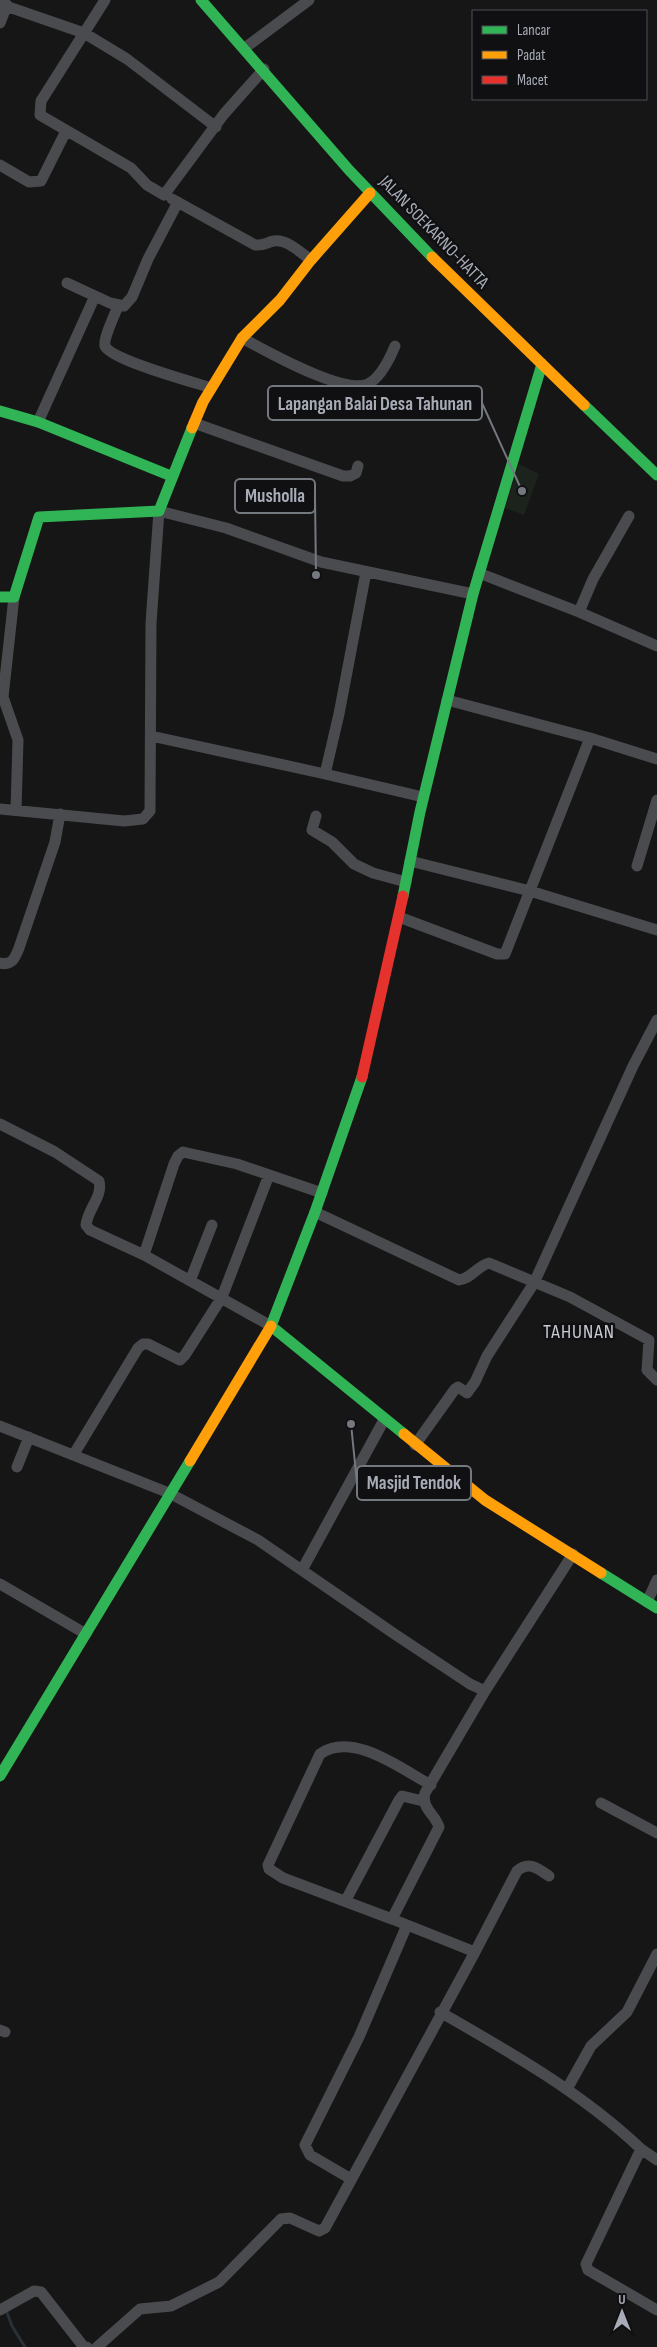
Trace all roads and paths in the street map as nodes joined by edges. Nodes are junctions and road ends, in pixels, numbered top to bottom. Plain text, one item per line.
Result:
1 (105, 0) edge
2 (201, 0) edge
3 (309, 0) edge
4 (3, 5) edge
5 (0, 22) edge
6 (84, 33) junction
7 (246, 48) junction
8 (264, 69) junction
9 (216, 127) junction
10 (66, 131) junction
11 (0, 165) edge
12 (370, 193) junction
13 (164, 195) junction
14 (178, 202) junction
15 (311, 260) junction
16 (67, 282) dead end
17 (95, 296) junction
18 (118, 306) junction
19 (242, 338) junction
20 (395, 346) dead end
21 (542, 364) junction
22 (212, 388) junction
23 (0, 411) edge
24 (38, 422) junction
25 (194, 424) junction
26 (358, 466) dead end
27 (657, 475) edge
28 (171, 476) junction
29 (159, 511) junction
30 (629, 516) dead end
31 (366, 572) junction
32 (479, 573) junction
33 (473, 594) junction
34 (0, 597) edge
35 (14, 597) junction
36 (579, 612) junction
37 (657, 646) edge
38 (447, 700) junction
39 (152, 736) junction
40 (590, 738) junction
41 (657, 759) edge
42 (325, 774) junction
43 (424, 797) junction
44 (657, 800) edge
45 (0, 809) edge
46 (16, 810) junction
47 (60, 814) junction
48 (316, 816) dead end
49 (410, 861) junction
50 (637, 866) dead end
51 (406, 882) junction
52 (530, 891) junction
53 (398, 917) junction
54 (657, 930) edge
55 (2, 966) edge
56 (657, 1020) edge
57 (0, 1124) edge
58 (269, 1175) junction
59 (322, 1193) junction
60 (315, 1212) junction
61 (212, 1225) dead end
62 (144, 1255) junction
63 (190, 1281) junction
64 (534, 1283) junction
65 (222, 1297) junction
66 (271, 1326) junction
67 (657, 1380) edge
68 (384, 1420) junction
69 (0, 1426) edge
70 (28, 1437) junction
71 (415, 1445) junction
72 (74, 1454) junction
73 (17, 1467) dead end
74 (169, 1493) junction
75 (573, 1554) junction
76 (302, 1570) junction
77 (657, 1580) edge
78 (0, 1584) edge
79 (652, 1605) edge
80 (86, 1634) junction
81 (485, 1691) junction
82 (0, 1776) edge
83 (432, 1785) junction
84 (423, 1801) junction
85 (601, 1803) dead end
86 (657, 1833) edge
87 (549, 1876) dead end
88 (346, 1900) junction
89 (392, 1919) junction
90 (407, 1925) junction
91 (475, 1952) junction
92 (657, 1954) edge
93 (440, 2012) junction
94 (567, 2089) junction
95 (641, 2149) junction
96 (657, 2160) edge
97 (352, 2179) junction
98 (0, 2310) edge
99 (657, 2310) edge
100 (87, 2347) edge
101 (97, 2347) edge

1 - 6 street
2 - 7 main road, JALAN SOEKARNO-HATTA
3 - 7 street
4 - 5 street
4 - 6 street
6 - 9 street
6 - 10 street
7 - 8 main road, JALAN SOEKARNO-HATTA
8 - 9 street
8 - 12 main road, JALAN SOEKARNO-HATTA
9 - 13 street
10 - 11 street
10 - 13 street
12 - 15 main road
12 - 21 main road, JALAN SOEKARNO-HATTA
13 - 14 street
14 - 15 street
14 - 18 street
15 - 19 main road
16 - 17 street
17 - 18 street
17 - 24 street
18 - 22 street
19 - 20 street
19 - 22 main road
21 - 27 main road, JALAN SOEKARNO-HATTA
21 - 32 main road
22 - 25 main road
23 - 24 main road
24 - 28 main road
25 - 26 street
25 - 28 main road
28 - 29 main road
29 - 31 street
29 - 35 main road
29 - 39 street
30 - 36 street
31 - 33 street
31 - 42 street
32 - 33 main road
32 - 36 street
33 - 38 main road
34 - 35 main road
35 - 46 street
36 - 37 street
38 - 40 street
38 - 43 main road
39 - 42 street
39 - 47 street
40 - 41 street
40 - 52 street
42 - 43 street
43 - 49 main road
44 - 50 street
45 - 46 street
46 - 47 street
47 - 55 street
48 - 51 street
49 - 51 main road
49 - 52 street
51 - 53 main road
52 - 53 street
52 - 54 street
53 - 59 main road
56 - 64 street
57 - 62 street
58 - 59 street
58 - 62 street
58 - 65 street
59 - 60 main road
60 - 64 street
60 - 66 main road
61 - 63 street
62 - 63 street
63 - 65 street
64 - 67 street
64 - 71 street
65 - 66 street
65 - 72 street
66 - 68 main road
66 - 74 main road
68 - 71 main road
68 - 76 street
69 - 70 street
70 - 72 street
70 - 73 street
71 - 75 main road
72 - 74 street
74 - 76 street
74 - 80 main road
75 - 79 main road
75 - 81 street
76 - 81 street
77 - 79 street
78 - 80 street
80 - 82 main road
81 - 83 street
83 - 84 street
83 - 88 street
84 - 88 street
84 - 89 street
85 - 86 street
87 - 91 street
88 - 89 street
89 - 90 street
90 - 91 street
90 - 97 street
91 - 93 street
92 - 94 street
93 - 94 street
93 - 97 street
94 - 95 street
95 - 96 street
95 - 99 street
97 - 101 street
98 - 100 street

